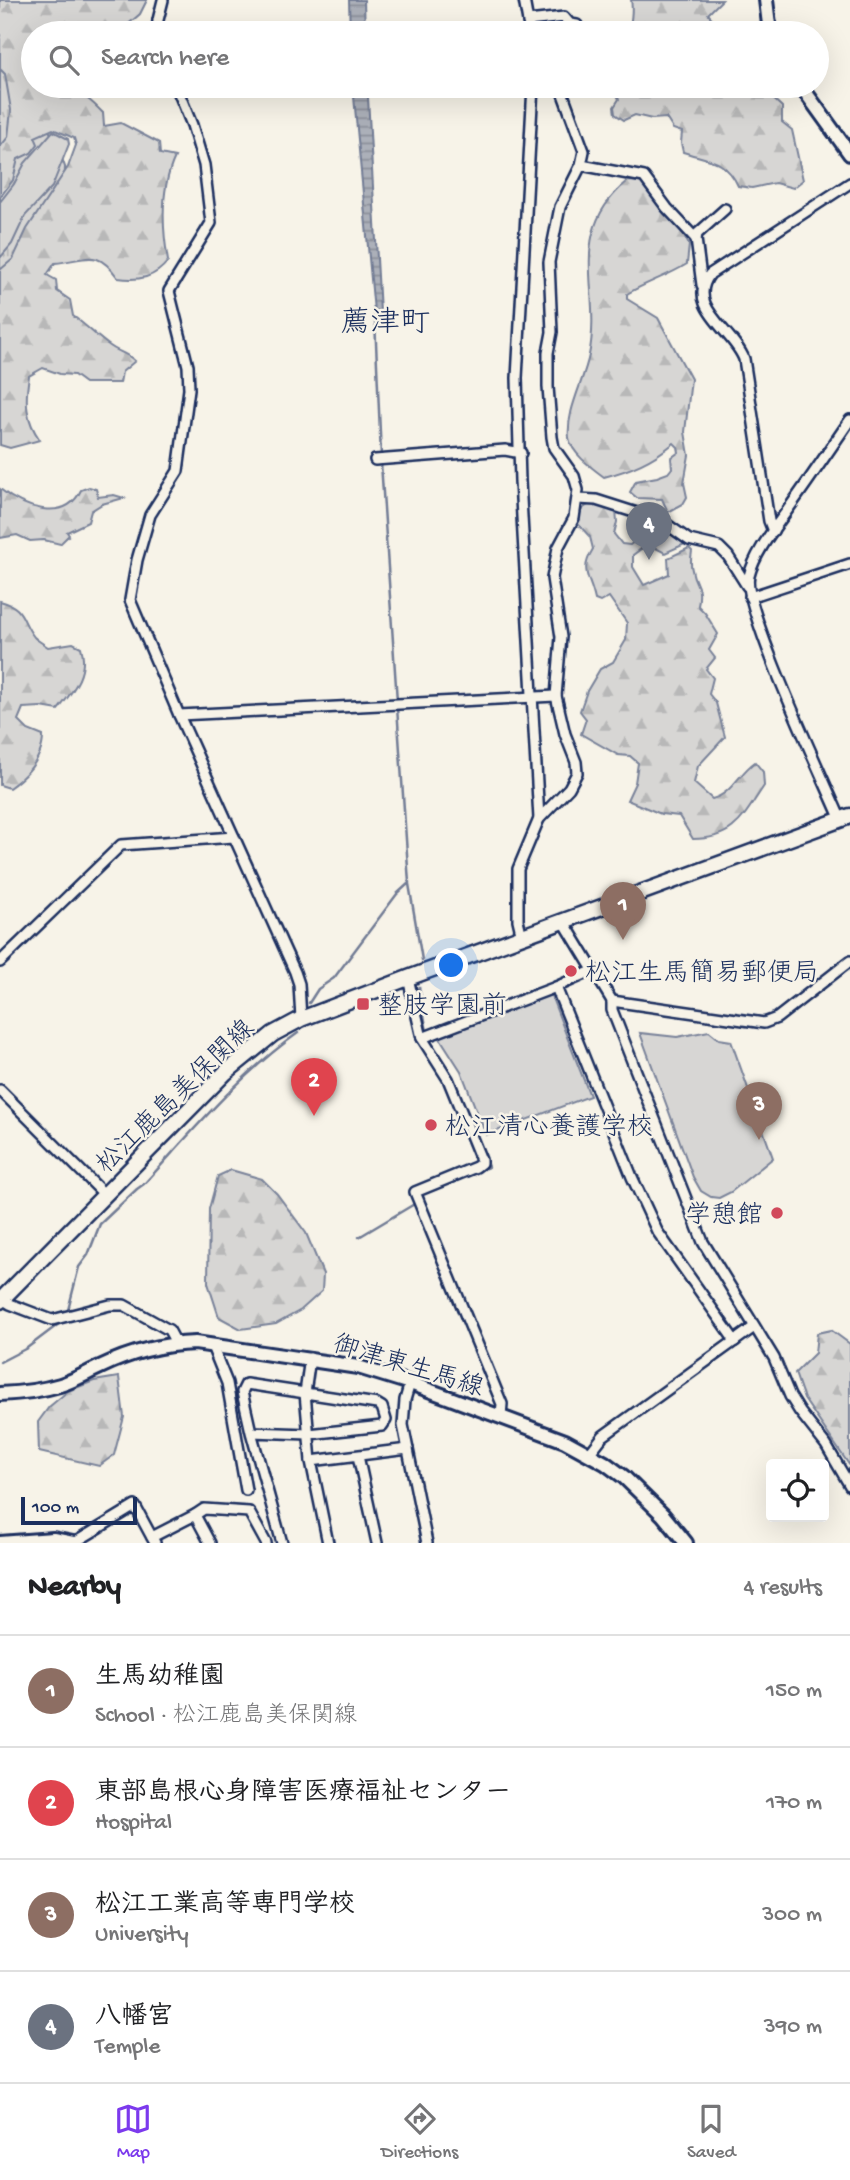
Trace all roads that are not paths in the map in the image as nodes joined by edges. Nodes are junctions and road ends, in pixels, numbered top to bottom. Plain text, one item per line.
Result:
1 (163, 0) edge
2 (524, 0) edge
3 (766, 0) edge
4 (528, 20) joint
5 (158, 21) edge
6 (568, 21) edge
7 (769, 21) edge
8 (181, 98) edge
9 (532, 98) edge
10 (564, 98) edge
11 (810, 98) edge
12 (850, 154) edge
13 (581, 165) junction
14 (850, 183) edge
15 (725, 209) dead end
16 (696, 239) junction
17 (702, 286) junction
18 (850, 420) edge
19 (521, 453) junction
20 (375, 460) dead end
21 (578, 499) junction
22 (773, 530) junction
23 (850, 564) edge
24 (747, 586) junction
25 (750, 597) junction
26 (533, 696) junction
27 (556, 696) junction
28 (179, 715) junction
29 (846, 818) edge
30 (540, 819) junction
31 (234, 837) junction
32 (564, 922) junction
33 (522, 937) junction
34 (850, 961) edge
35 (0, 962) edge
36 (592, 971) junction
37 (408, 978) junction
38 (556, 987) junction
39 (612, 1001) junction
40 (301, 1019) junction
41 (426, 1037) junction
42 (0, 1090) edge
43 (105, 1195) junction
44 (1, 1300) edge
45 (754, 1326) junction
46 (735, 1341) junction
47 (176, 1343) junction
48 (212, 1346) junction
49 (310, 1358) junction
50 (410, 1383) junction
51 (305, 1393) junction
52 (0, 1394) edge
53 (501, 1416) junction
54 (251, 1432) junction
55 (309, 1434) junction
56 (408, 1449) junction
57 (589, 1454) junction
58 (358, 1456) junction
59 (312, 1461) junction
60 (850, 1486) edge
61 (246, 1490) dead end
62 (195, 1515) junction
63 (153, 1540) edge
64 (0, 1543) edge
65 (74, 1543) edge
66 (210, 1543) edge
67 (266, 1543) edge
68 (282, 1543) edge
69 (328, 1543) edge
70 (377, 1543) edge
71 (427, 1543) edge
72 (686, 1543) edge

1 - 5 street
2 - 4 street
3 - 7 main road
4 - 6 street
8 - 28 street
9 - 19 street
10 - 13 street
11 - 12 main road
13 - 16 street
13 - 21 street
14 - 17 street
15 - 16 street
16 - 17 street
17 - 22 street
18 - 22 street
19 - 20 street
19 - 26 street
21 - 24 street
21 - 27 street
22 - 24 street
23 - 25 street
24 - 25 street
25 - 29 street
26 - 27 street
26 - 28 street
26 - 30 street
27 - 30 street
28 - 31 street
29 - 32 main road, 松江鹿島美保関線
30 - 33 street
31 - 35 street
31 - 40 street
32 - 33 main road, 松江鹿島美保関線
32 - 36 street
33 - 37 main road, 松江鹿島美保関線
34 - 39 street
36 - 38 street
36 - 39 street
37 - 40 main road, 松江鹿島美保関線
37 - 41 street
38 - 41 street
38 - 46 street
39 - 45 street
40 - 43 main road, 松江鹿島美保関線
41 - 53 street
42 - 43 street
43 - 44 main road, 松江鹿島美保関線
44 - 47 street
45 - 46 street
45 - 60 street
46 - 57 street
47 - 48 main road, 御津東生馬線
47 - 52 main road, 御津東生馬線
48 - 49 main road, 御津東生馬線
48 - 61 street
49 - 50 main road, 御津東生馬線
49 - 51 street
50 - 53 main road, 御津東生馬線
50 - 56 street
51 - 54 street
51 - 55 street
51 - 55 street
53 - 57 main road, 御津東生馬線
54 - 55 street
54 - 68 street
55 - 59 street
56 - 58 street
56 - 71 street
57 - 72 main road, 御津東生馬線
58 - 59 street
58 - 70 street
59 - 69 street
62 - 63 street
62 - 66 street
62 - 67 street
63 - 65 street
64 - 65 main road

